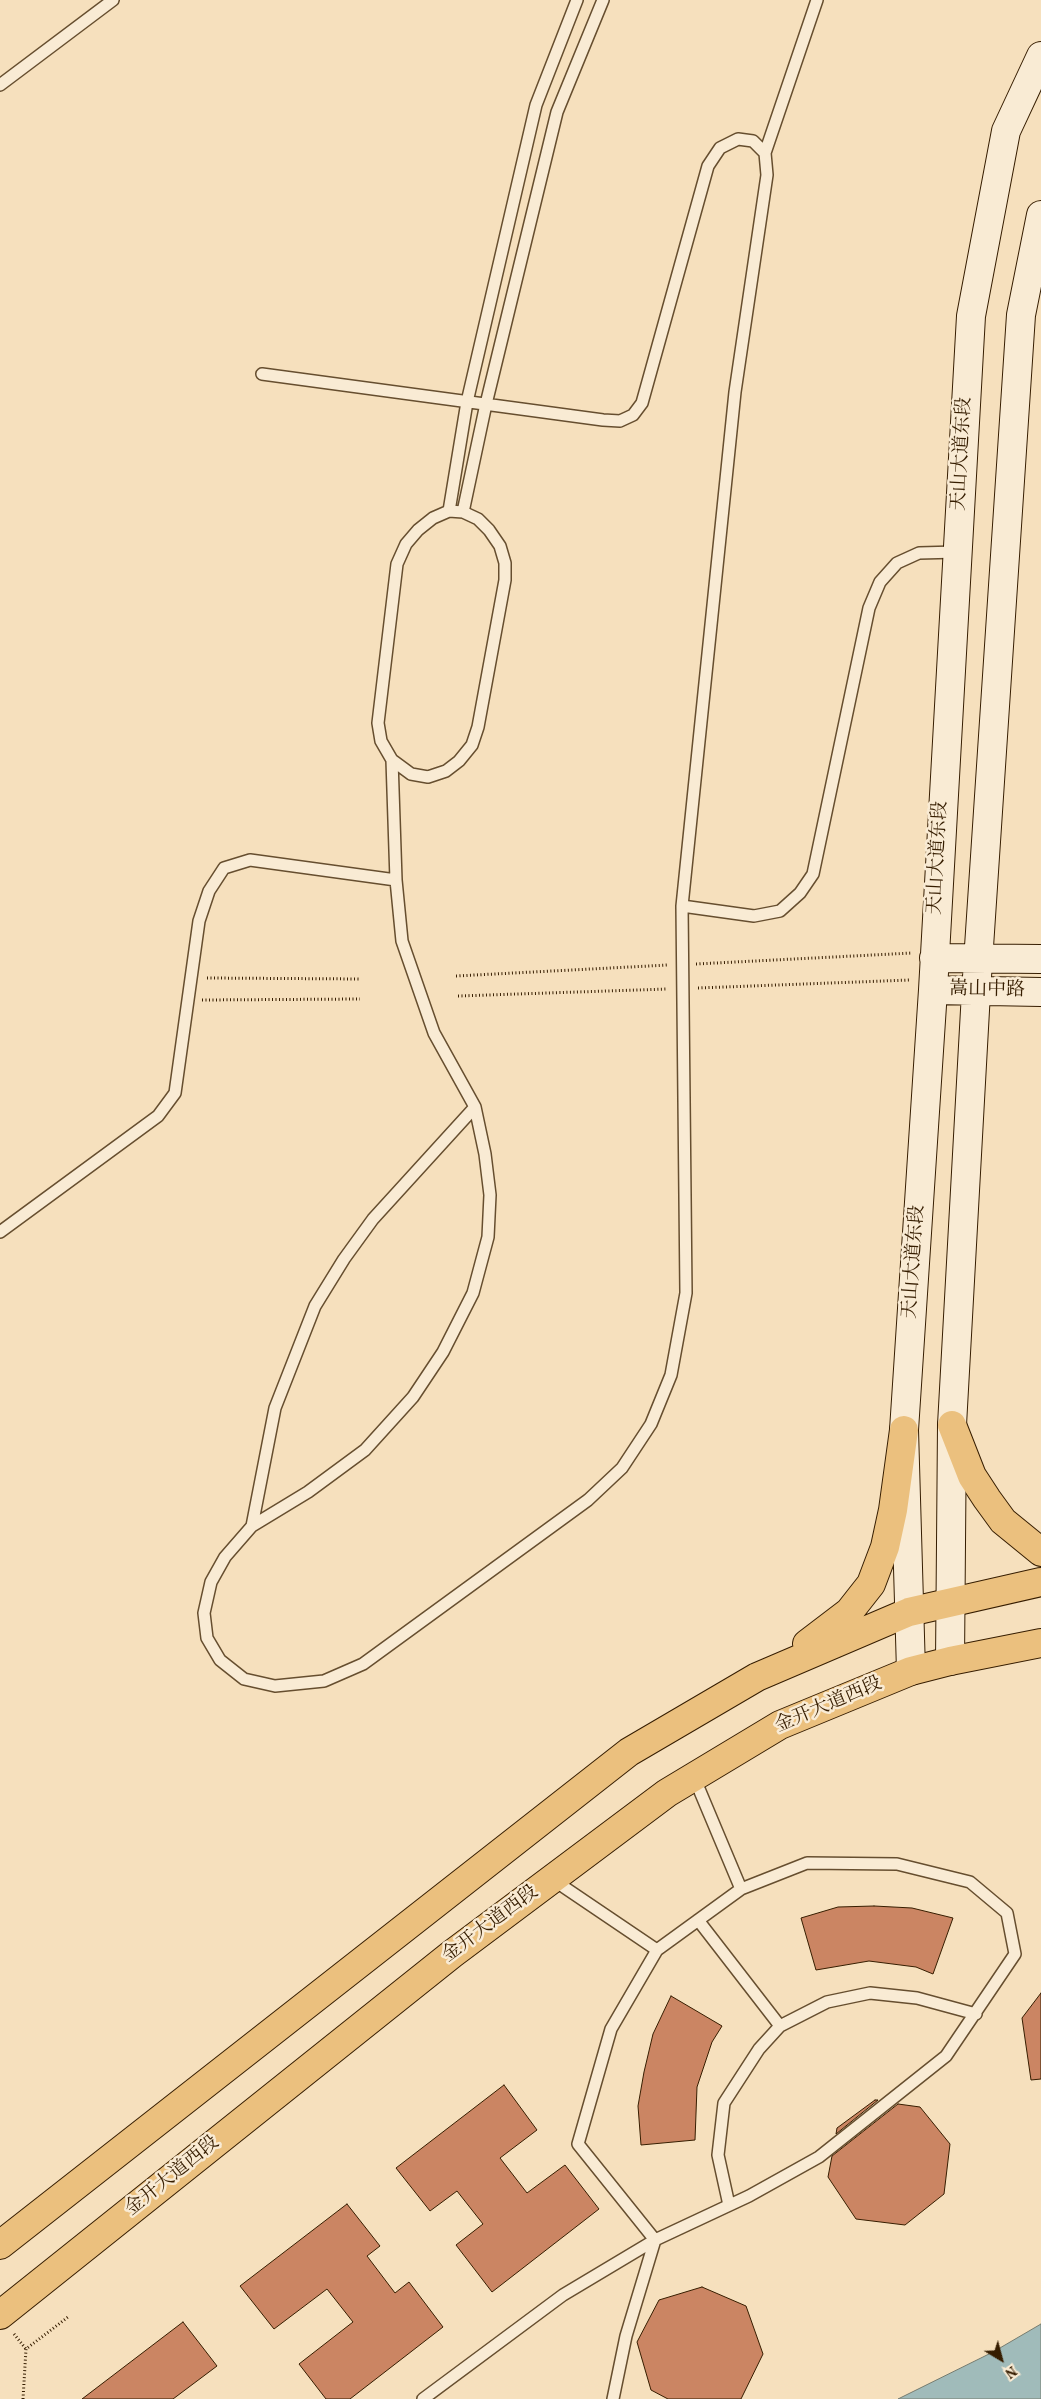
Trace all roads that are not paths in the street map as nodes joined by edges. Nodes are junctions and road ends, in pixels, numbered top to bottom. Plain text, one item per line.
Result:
1 (113, 0) edge
2 (577, 0) edge
3 (602, 0) edge
4 (817, 0) edge
5 (1041, 56) edge
6 (0, 85) edge
7 (765, 153) junction
8 (1041, 215) edge
9 (262, 374) dead end
10 (467, 402) junction
11 (486, 404) junction
12 (449, 511) junction
13 (464, 512) junction
14 (957, 552) junction
15 (392, 760) junction
16 (396, 880) junction
17 (682, 906) junction
18 (926, 955) junction
19 (979, 958) junction
20 (1041, 959) edge
21 (925, 985) junction
22 (976, 992) junction
23 (1041, 992) edge
24 (475, 1107) junction
25 (0, 1232) edge
26 (952, 1425) junction
27 (904, 1430) junction
28 (252, 1526) junction
29 (1041, 1552) edge
30 (1041, 1582) edge
31 (951, 1601) junction
32 (909, 1612) junction
33 (1041, 1643) edge
34 (950, 1660) junction
35 (911, 1671) junction
36 (757, 1677) junction
37 (694, 1777) junction
38 (552, 1879) junction
39 (741, 1889) junction
40 (698, 1920) junction
41 (657, 1950) junction
42 (976, 2014) junction
43 (780, 2026) junction
44 (729, 2205) junction
45 (655, 2240) junction
46 (0, 2245) edge
47 (0, 2315) edge
48 (423, 2399) edge
49 (613, 2399) edge

1 - 6 lane
2 - 10 lane
3 - 11 lane
4 - 7 lane
5 - 14 main road, 天山大道东段
7 - 11 lane
7 - 17 lane
8 - 19 main road
9 - 10 lane
10 - 11 lane
10 - 12 lane
11 - 13 lane
12 - 13 lane
12 - 15 lane
13 - 15 lane
14 - 17 lane
14 - 18 main road, 天山大道东段
15 - 16 lane
16 - 24 lane
16 - 25 lane
17 - 28 lane
18 - 19 main road, 嵩山中路
18 - 21 main road, 天山大道东段
19 - 20 main road, 嵩山中路
19 - 22 main road
21 - 22 main road, 嵩山中路
21 - 27 main road, 天山大道东段
22 - 23 main road, 嵩山中路
22 - 26 main road
24 - 28 lane
24 - 28 lane
26 - 29 main road
26 - 31 main road
27 - 32 main road, 天山大道东段
27 - 36 main road
30 - 31 main road
31 - 32 main road
31 - 34 main road
32 - 35 main road, 天山大道东段
32 - 36 main road
33 - 34 main road, 金开大道西段
34 - 35 main road, 金开大道西段
35 - 37 main road, 金开大道西段
36 - 46 main road
37 - 38 main road, 金开大道西段
37 - 39 lane
38 - 41 lane
38 - 47 main road, 金开大道西段
39 - 40 lane
39 - 42 lane
40 - 41 lane
40 - 43 lane
41 - 45 lane
42 - 43 lane
42 - 44 lane
43 - 44 lane
44 - 45 lane
45 - 48 lane
45 - 49 lane

